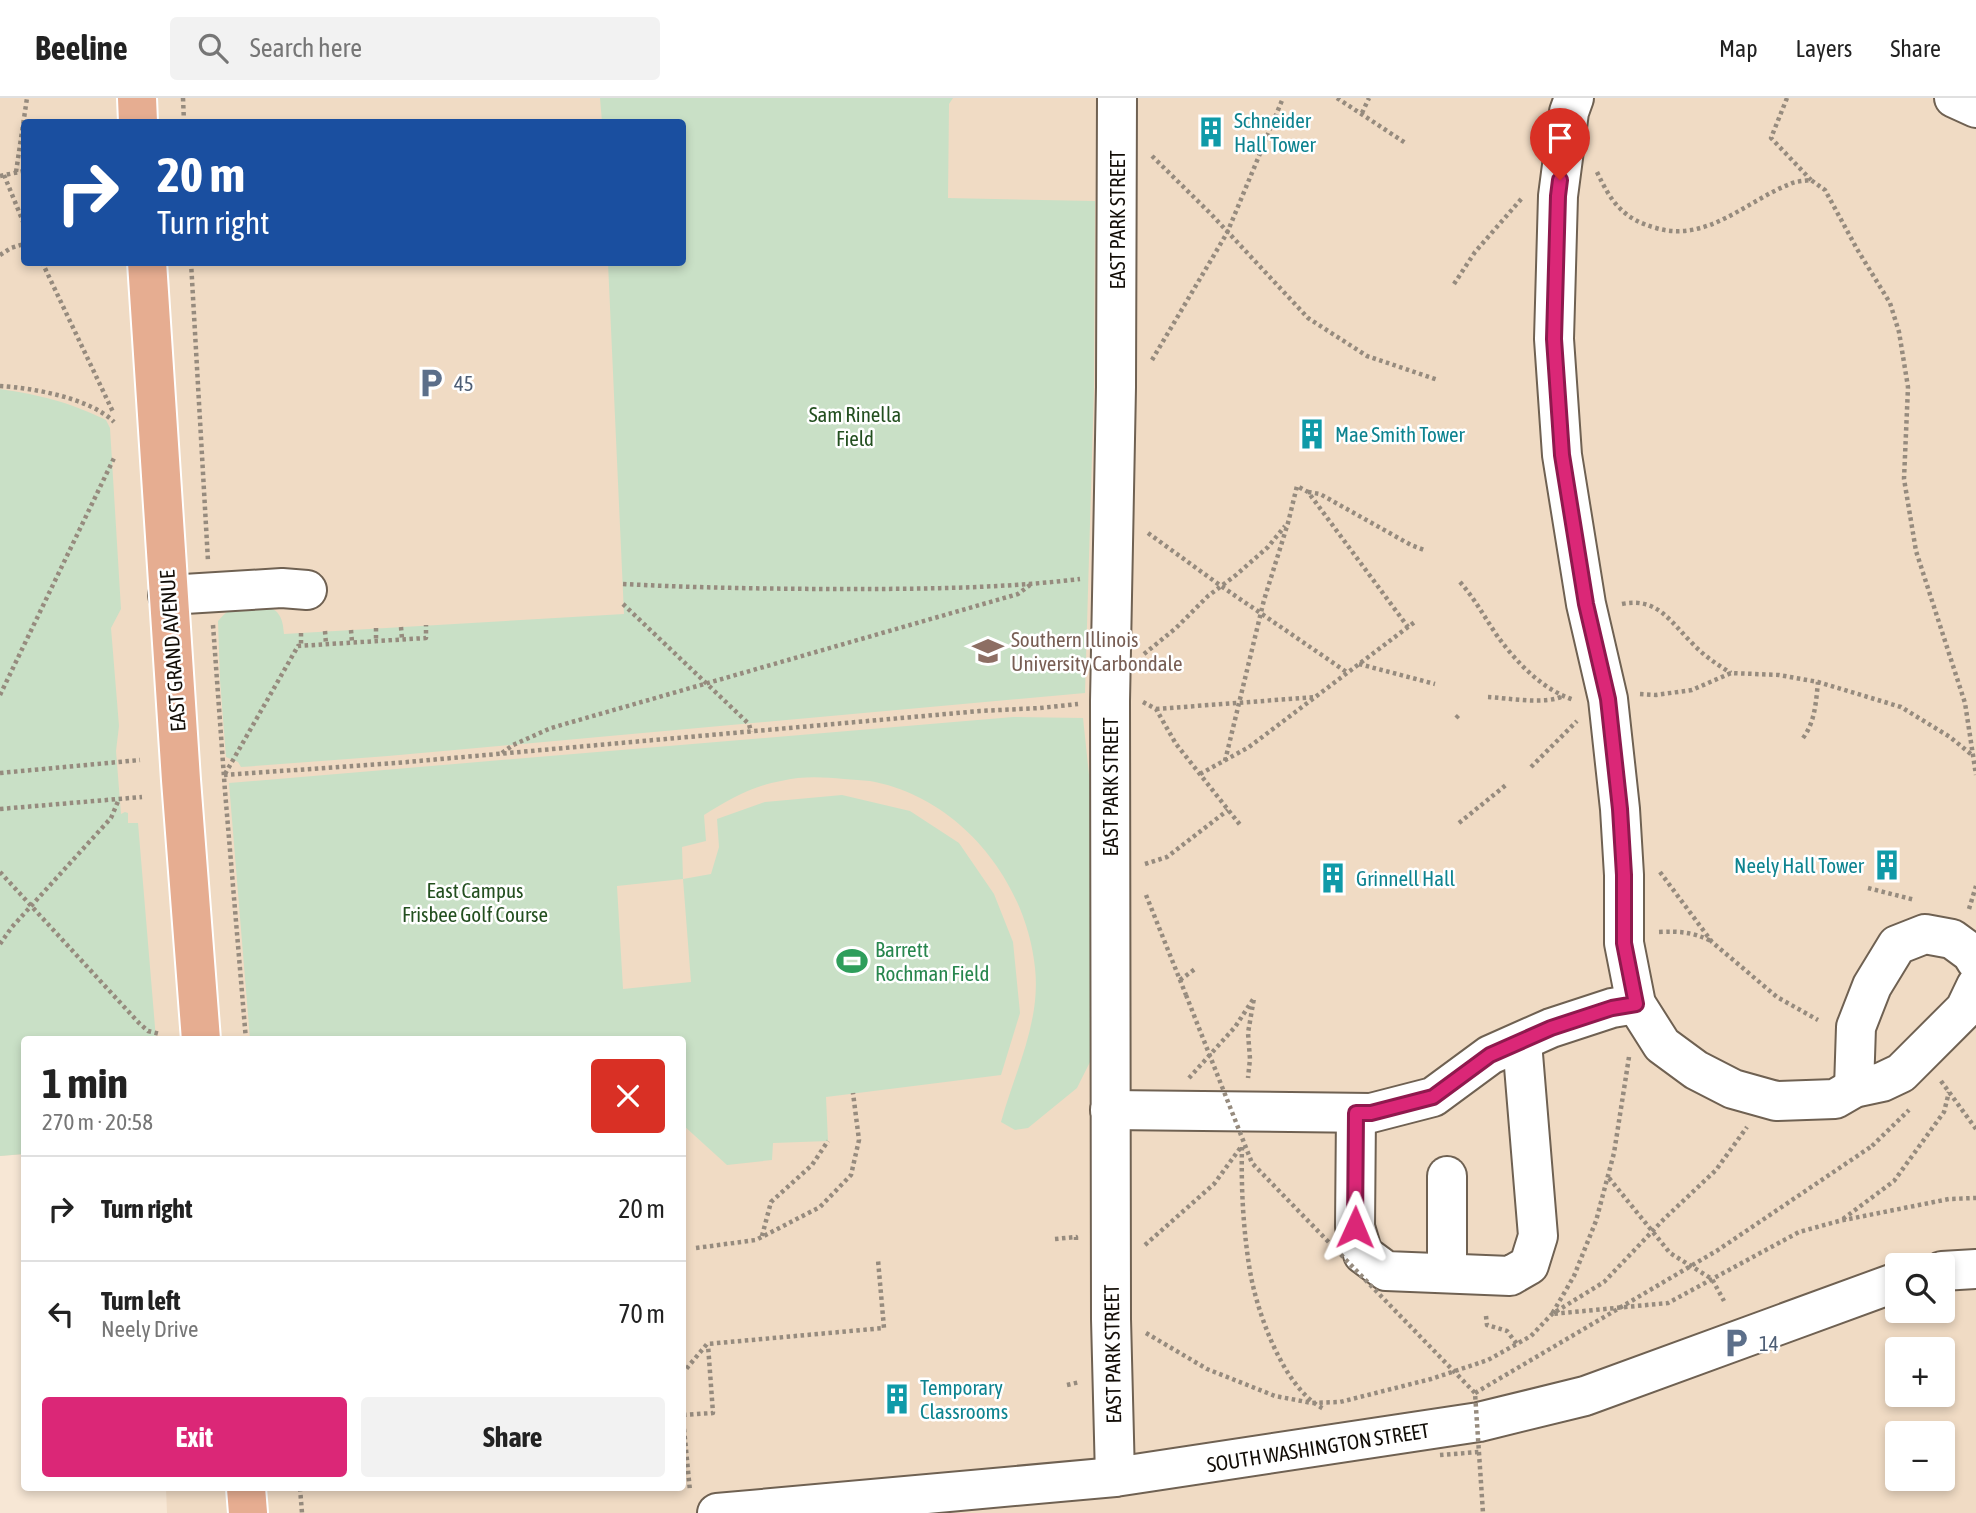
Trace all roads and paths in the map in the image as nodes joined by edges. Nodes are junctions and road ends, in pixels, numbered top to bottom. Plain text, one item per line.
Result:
1 (27, 98) edge
2 (136, 98) edge
3 (183, 98) edge
4 (1117, 98) edge
5 (1283, 98) edge
6 (1337, 98) edge
7 (1369, 98) edge
8 (1574, 98) edge
9 (1787, 98) edge
10 (1954, 98) edge
11 (1976, 108) edge
12 (1362, 113) junction
13 (24, 119) edge
14 (138, 119) edge
15 (184, 119) edge
16 (21, 138) edge
17 (1407, 144) dead end
18 (1150, 154) dead end
19 (1593, 164) dead end
20 (21, 171) edge
21 (16, 172) junction
22 (2, 176) edge
23 (1811, 180) junction
24 (1530, 189) dead end
25 (21, 217) edge
26 (1227, 233) junction
27 (21, 245) edge
28 (0, 255) edge
29 (44, 266) edge
30 (147, 266) edge
31 (191, 266) edge
32 (1454, 284) dead end
33 (1146, 370) dead end
34 (1438, 380) dead end
35 (0, 386) edge
36 (113, 412) dead end
37 (114, 422) dead end
38 (116, 456) dead end
39 (1308, 492) junction
40 (1288, 523) junction
41 (1148, 533) dead end
42 (1424, 550) dead end
43 (207, 551) dead end
44 (1112, 576) junction
45 (1460, 582) dead end
46 (623, 584) dead end
47 (1030, 584) junction
48 (1222, 586) junction
49 (307, 590) dead end
50 (168, 595) junction
51 (623, 604) dead end
52 (1613, 606) dead end
53 (1261, 613) junction
54 (1416, 621) dead end
55 (426, 625) dead end
56 (401, 626) dead end
57 (1408, 627) junction
58 (376, 628) dead end
59 (214, 629) dead end
60 (352, 630) dead end
61 (325, 631) dead end
62 (301, 633) dead end
63 (402, 639) junction
64 (376, 640) junction
65 (352, 642) junction
66 (326, 644) junction
67 (301, 646) junction
68 (1136, 661) dead end
69 (1359, 664) junction
70 (1348, 673) junction
71 (1731, 673) junction
72 (1818, 682) junction
73 (708, 683) junction
74 (1435, 684) dead end
75 (1630, 694) dead end
76 (0, 695) edge
77 (1563, 696) junction
78 (1317, 697) junction
79 (1488, 697) dead end
80 (1136, 698) dead end
81 (1577, 701) dead end
82 (1237, 703) junction
83 (1082, 704) dead end
84 (1156, 709) junction
85 (1580, 719) dead end
86 (751, 732) junction
87 (1803, 738) dead end
88 (501, 754) junction
89 (1973, 755) junction
90 (140, 760) dead end
91 (1224, 761) junction
92 (1531, 766) dead end
93 (0, 773) edge
94 (1200, 774) junction
95 (224, 775) junction
96 (1976, 775) edge
97 (1506, 785) dead end
98 (142, 797) dead end
99 (119, 799) junction
100 (0, 809) edge
101 (1228, 810) junction
102 (1459, 823) dead end
103 (1241, 826) dead end
104 (1135, 867) dead end
105 (1652, 870) dead end
106 (0, 872) edge
107 (1143, 886) dead end
108 (1976, 886) edge
109 (31, 907) junction
110 (1967, 914) dead end
111 (1654, 932) dead end
112 (1712, 942) junction
113 (0, 944) edge
114 (1976, 961) edge
115 (1195, 969) dead end
116 (1180, 980) junction
117 (1976, 986) edge
118 (1636, 1004) junction
119 (1818, 1020) dead end
120 (160, 1034) dead end
121 (201, 1036) edge
122 (246, 1036) edge
123 (1522, 1041) junction
124 (1631, 1049) dead end
125 (1188, 1079) dead end
126 (1940, 1079) dead end
127 (1248, 1088) dead end
128 (1854, 1088) junction
129 (1949, 1092) junction
130 (853, 1093) dead end
131 (1110, 1110) junction
132 (1356, 1113) junction
133 (1749, 1123) dead end
134 (1976, 1129) edge
135 (828, 1141) dead end
136 (1871, 1146) dead end
137 (1242, 1147) dead end
138 (1447, 1176) dead end
139 (1609, 1178) junction
140 (1976, 1198) edge
141 (1839, 1222) junction
142 (1651, 1232) junction
143 (762, 1237) junction
144 (696, 1248) dead end
145 (878, 1260) dead end
146 (1976, 1269) edge
147 (1955, 1270) edge
148 (1447, 1273) junction
149 (1712, 1279) junction
150 (1885, 1286) edge
151 (1724, 1301) dead end
152 (1111, 1311) junction
153 (1552, 1314) junction
154 (1486, 1316) dead end
155 (707, 1344) junction
156 (1517, 1344) junction
157 (686, 1369) edge
158 (1087, 1380) dead end
159 (1067, 1385) dead end
160 (1475, 1393) junction
161 (1312, 1404) junction
162 (686, 1415) edge
163 (1335, 1415) dead end
164 (686, 1428) edge
165 (1479, 1452) junction
166 (1440, 1455) dead end
167 (1115, 1477) junction
168 (246, 1491) edge
169 (300, 1491) edge
170 (704, 1507) edge
171 (248, 1513) edge
172 (302, 1513) edge
173 (1483, 1513) edge

1 - 13 path
2 - 14 main road
3 - 15 path
4 - 44 street, EAST PARK STREET
5 - 26 path
6 - 12 path
7 - 12 path
8 - 118 street
9 - 23 path
10 - 11 street
12 - 17 path
16 - 21 path
18 - 26 path
19 - 23 path
20 - 21 path
21 - 22 path
22 - 25 path
23 - 89 path
24 - 32 path
26 - 33 path
26 - 34 path
27 - 28 path
29 - 36 path
30 - 50 main road, EAST GRAND AVENUE
31 - 43 path
35 - 37 path
38 - 76 path
39 - 40 path
39 - 42 path
39 - 57 path
40 - 48 path
40 - 53 path
41 - 48 path
44 - 47 path
44 - 131 street, EAST PARK STREET
45 - 77 path
46 - 47 path
47 - 73 path
48 - 53 path
48 - 68 path
49 - 50 street
50 - 121 main road, EAST GRAND AVENUE
51 - 73 path
52 - 71 path
53 - 70 path
53 - 82 path
54 - 57 path
55 - 63 path
56 - 63 path
57 - 69 path
58 - 64 path
59 - 95 path
60 - 65 path
61 - 66 path
62 - 67 path
63 - 64 path
64 - 65 path
65 - 66 path
66 - 67 path
67 - 95 path
69 - 70 path
69 - 74 path
70 - 78 path
71 - 72 path
71 - 75 path
72 - 87 path
72 - 89 path
73 - 86 path
73 - 88 path
77 - 79 path
77 - 81 path
78 - 82 path
78 - 91 path
80 - 84 path
82 - 84 path
82 - 91 path
83 - 86 path
84 - 94 path
85 - 92 path
86 - 88 path
88 - 95 path
89 - 96 path
90 - 93 path
91 - 94 path
94 - 101 path
95 - 122 path
97 - 102 path
98 - 99 path
99 - 100 path
99 - 109 path
101 - 103 path
101 - 104 path
105 - 112 path
106 - 109 path
107 - 116 path
108 - 110 path
109 - 113 path
109 - 120 path
111 - 112 path
112 - 119 path
114 - 128 street
115 - 116 path
116 - 160 path, bridge
117 - 128 street
118 - 123 street
118 - 128 street
123 - 132 street
123 - 148 street
124 - 139 path
125 - 127 path
126 - 129 path
129 - 134 path
129 - 141 path
130 - 143 path
131 - 132 street
131 - 152 street, EAST PARK STREET
132 - 148 street
133 - 142 path
135 - 143 path
136 - 160 path, bridge
137 - 161 path
138 - 148 street
139 - 142 path
139 - 153 path
140 - 141 path
141 - 149 path
142 - 149 path
142 - 153 path
143 - 144 path
145 - 155 path
146 - 147 street
149 - 151 path
149 - 153 path
150 - 167 street, SOUTH WASHINGTON STREET
152 - 161 path
152 - 167 street, EAST PARK STREET
153 - 156 path
154 - 156 path
155 - 157 path
155 - 162 path
156 - 161 path
158 - 159 path
160 - 165 path, bridge
161 - 163 path
164 - 170 path
165 - 166 path, bridge
165 - 173 path, bridge
167 - 170 street, SOUTH WASHINGTON STREET
168 - 171 main road
169 - 172 path

